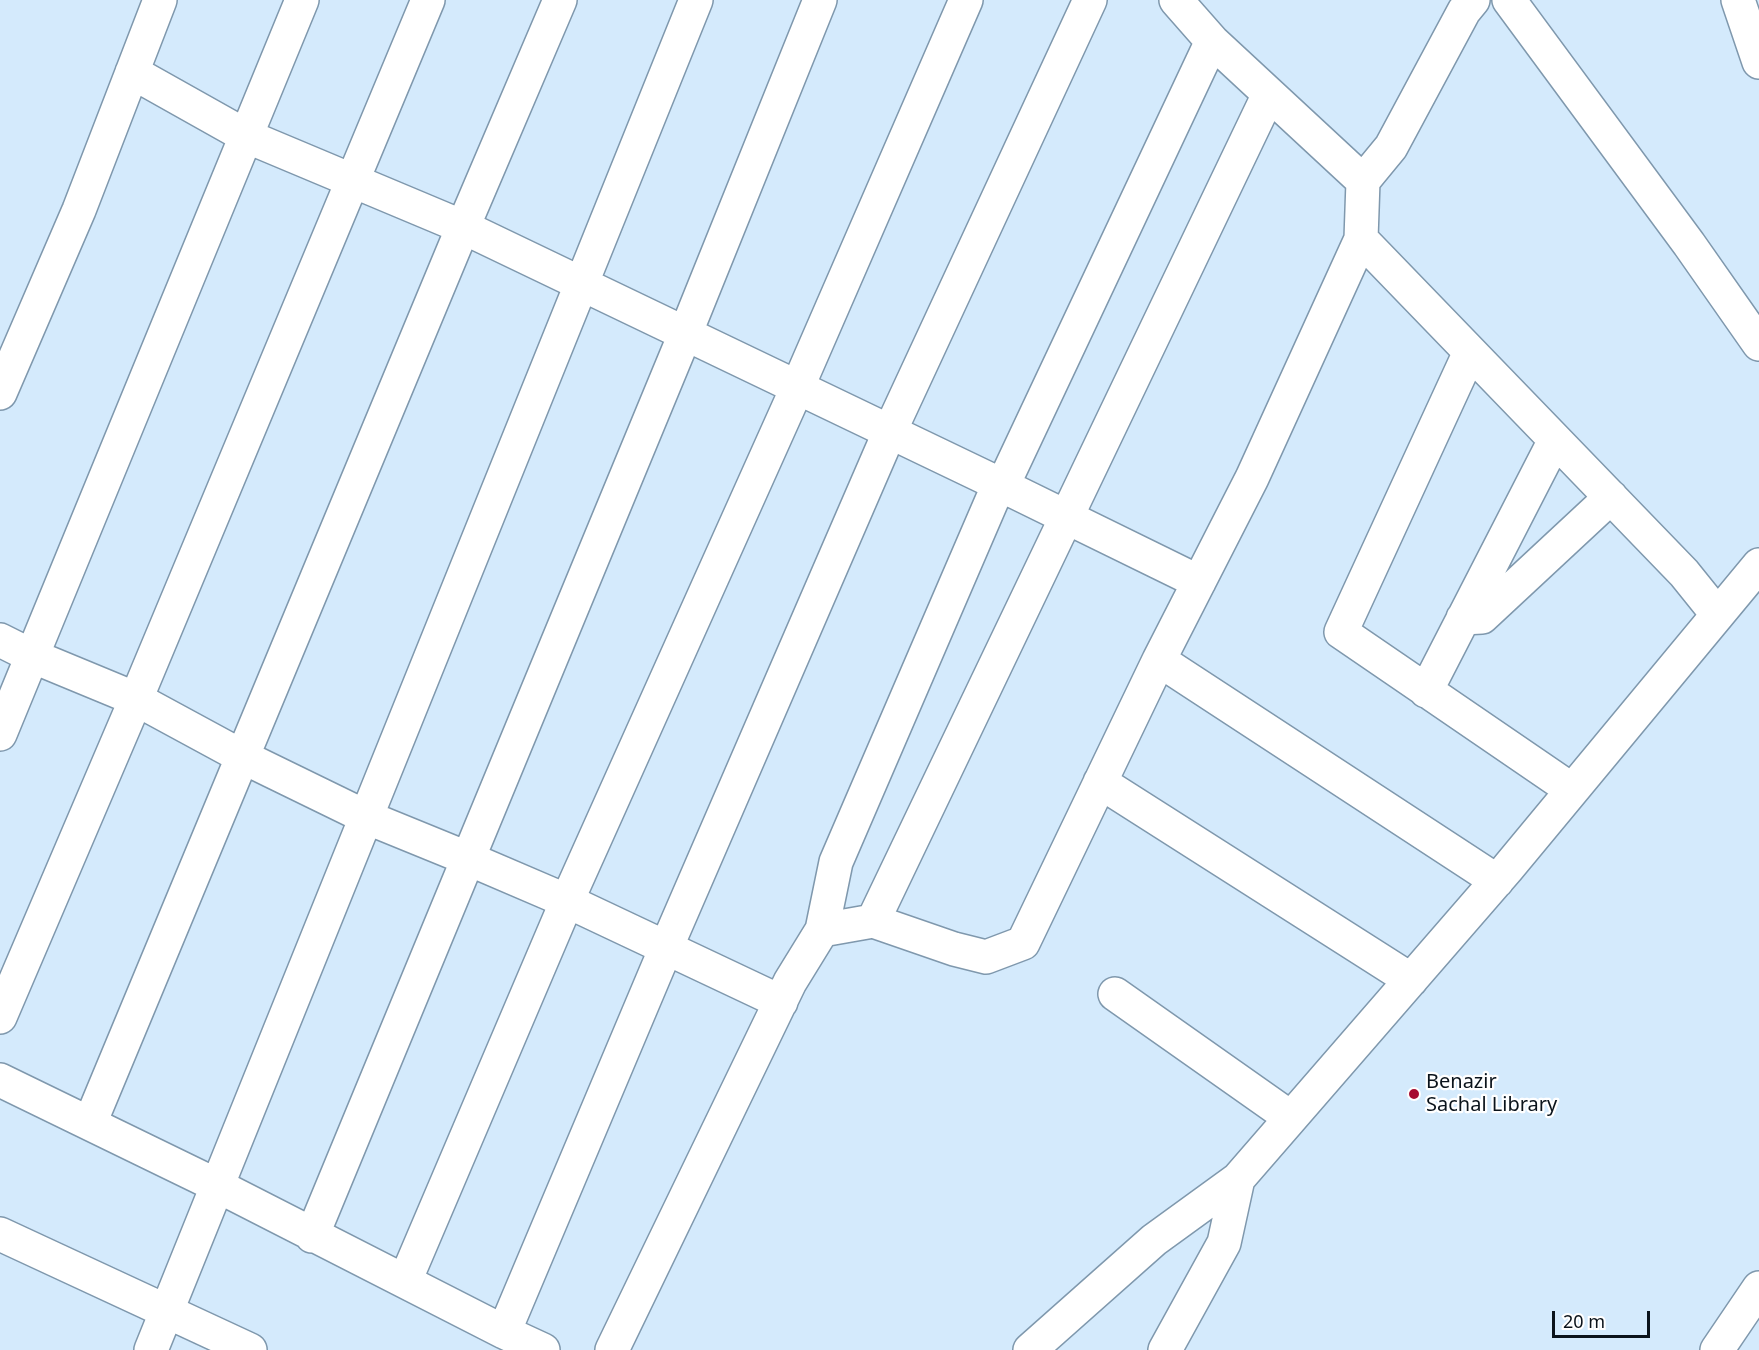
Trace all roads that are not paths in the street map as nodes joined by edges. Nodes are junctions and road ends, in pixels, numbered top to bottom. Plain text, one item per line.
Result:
1 (160, 0) edge
2 (302, 0) edge
3 (428, 0) edge
4 (560, 0) edge
5 (696, 0) edge
6 (820, 0) edge
7 (966, 0) edge
8 (1090, 0) edge
9 (1176, 0) edge
10 (1473, 0) edge
11 (1509, 0) edge
12 (1738, 0) edge
13 (1212, 41) junction
14 (1759, 62) edge
15 (132, 72) junction
16 (1269, 94) junction
17 (246, 136) junction
18 (352, 180) junction
19 (1363, 181) junction
20 (463, 227) junction
21 (1361, 239) junction
22 (581, 284) junction
23 (686, 332) junction
24 (1759, 344) edge
25 (1470, 352) junction
26 (798, 386) junction
27 (0, 393) edge
28 (890, 431) junction
29 (1555, 440) junction
30 (1001, 485) junction
31 (1611, 497) junction
32 (1067, 517) junction
33 (1759, 565) edge
34 (1198, 582) junction
35 (1717, 615) junction
36 (1463, 618) junction
37 (0, 639) edge
38 (32, 657) junction
39 (1159, 660) junction
40 (1426, 690) junction
41 (136, 699) junction
42 (0, 734) edge
43 (243, 757) junction
44 (1100, 782) junction
45 (1572, 790) junction
46 (366, 817) junction
47 (469, 859) junction
48 (1497, 881) junction
49 (567, 902) junction
50 (873, 921) junction
51 (822, 930) junction
52 (666, 948) junction
53 (1411, 980) junction
54 (1114, 994) dead end
55 (781, 1002) junction
56 (0, 1017) edge
57 (0, 1080) edge
58 (1291, 1118) junction
59 (90, 1123) junction
60 (1238, 1179) junction
61 (218, 1186) junction
62 (0, 1234) edge
63 (312, 1236) junction
64 (405, 1281) junction
65 (1759, 1288) edge
66 (167, 1313) junction
67 (504, 1332) junction
68 (152, 1350) edge
69 (250, 1350) edge
70 (543, 1350) edge
71 (612, 1350) edge
72 (1030, 1350) edge
73 (1165, 1350) edge
74 (1717, 1350) edge

1 - 15 street
2 - 17 street
3 - 18 street
4 - 20 street
5 - 22 street
6 - 23 street
7 - 26 street
8 - 28 street
9 - 13 street
10 - 19 street
11 - 24 street
12 - 14 street
13 - 16 street
13 - 30 street
15 - 17 street
15 - 27 street
16 - 19 street
16 - 32 street
17 - 18 street
17 - 38 street
18 - 20 street
18 - 41 street
19 - 21 street
20 - 22 street
20 - 43 street
21 - 25 street
21 - 34 street
22 - 23 street
22 - 46 street
23 - 26 street
23 - 47 street
25 - 29 street
25 - 40 street
26 - 28 street
26 - 49 street
28 - 30 street
28 - 52 street
29 - 31 street
29 - 36 street
30 - 32 street
30 - 51 street
31 - 35 street
31 - 36 street
32 - 34 street
32 - 50 street
33 - 35 street
34 - 39 street
35 - 45 street
36 - 40 street
37 - 38 street
38 - 41 street
38 - 42 street
39 - 44 street
39 - 48 street
40 - 45 street
41 - 43 street
41 - 56 street
43 - 46 street
43 - 59 street
44 - 50 street
44 - 53 street
45 - 48 street
46 - 47 street
46 - 61 street
47 - 49 street
47 - 63 street
48 - 53 street
49 - 52 street
49 - 64 street
50 - 51 street
51 - 55 street
52 - 55 street
52 - 67 street
53 - 58 street
54 - 58 street
55 - 71 street
57 - 59 street
58 - 60 street
59 - 61 street
60 - 72 street
60 - 73 street
61 - 63 street
61 - 66 street
62 - 66 street
63 - 64 street
64 - 67 street
65 - 74 street
66 - 68 street
66 - 69 street
67 - 70 street

